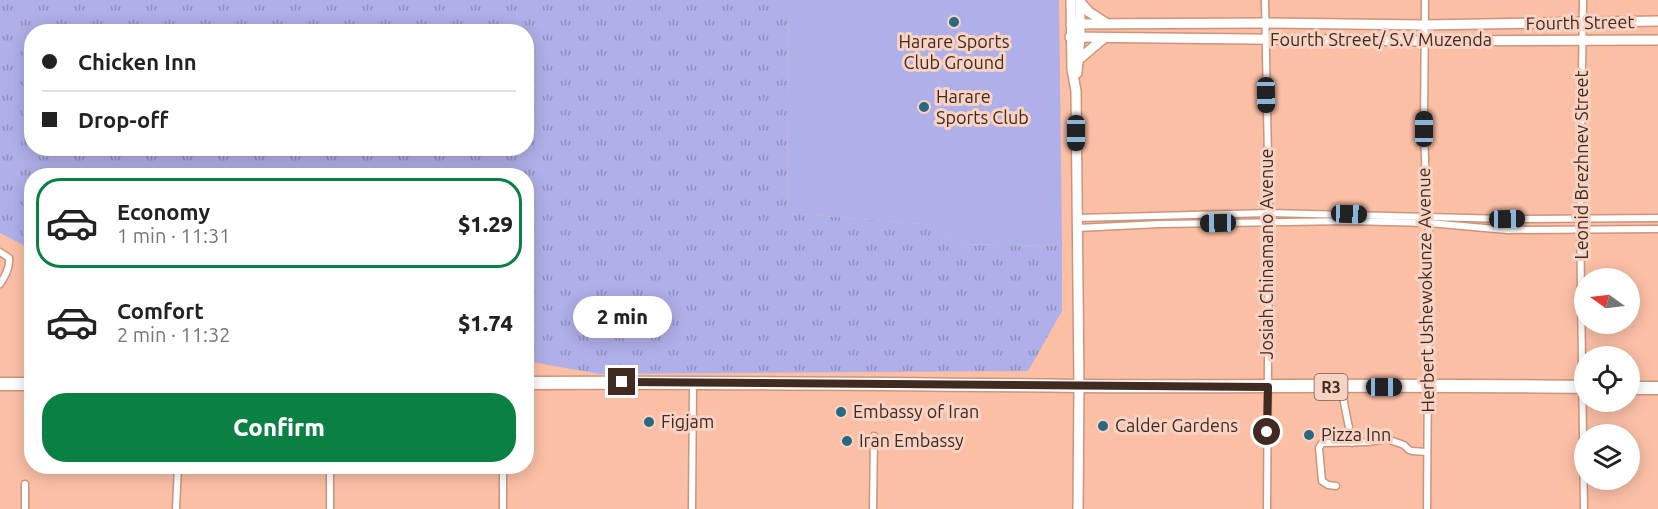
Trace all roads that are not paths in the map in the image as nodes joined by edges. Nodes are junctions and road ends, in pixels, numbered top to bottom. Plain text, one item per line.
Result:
1 (1077, 0) edge
2 (1265, 0) edge
3 (1425, 0) edge
4 (1582, 0) edge
5 (1658, 21) edge
6 (1106, 23) junction
7 (1266, 23) junction
8 (1582, 23) junction
9 (1075, 24) junction
10 (1424, 25) junction
11 (1075, 37) junction
12 (1104, 38) junction
13 (1265, 40) junction
14 (1658, 40) edge
15 (1424, 41) junction
16 (1582, 41) junction
17 (1078, 60) junction
18 (1076, 91) junction
19 (1269, 213) junction
20 (1077, 218) junction
21 (1581, 218) junction
22 (1658, 218) edge
23 (1428, 220) junction
24 (1269, 222) junction
25 (1077, 228) junction
26 (1581, 229) junction
27 (1658, 229) edge
28 (0, 252) edge
29 (0, 284) edge
30 (1582, 346) edge
31 (693, 382) junction
32 (534, 383) edge
33 (0, 384) edge
34 (24, 384) edge
35 (1078, 386) junction
36 (1268, 387) junction
37 (1341, 387) junction
38 (1427, 387) junction
39 (1574, 387) edge
40 (1640, 388) edge
41 (1658, 388) edge
42 (1583, 412) edge
43 (874, 436) dead end
44 (1352, 442) junction
45 (1427, 452) junction
46 (178, 474) edge
47 (330, 474) edge
48 (503, 474) edge
49 (25, 484) dead end
50 (1336, 486) dead end
51 (25, 509) edge
52 (176, 509) edge
53 (330, 509) edge
54 (503, 509) edge
55 (692, 509) edge
56 (873, 509) edge
57 (1078, 509) edge
58 (1267, 509) edge
59 (1427, 509) edge
60 (1584, 509) edge

1 - 6 main road
1 - 9 main road
2 - 7 street, Josiah Chinamano Avenue
3 - 10 street, Herbert Ushewokunze Avenue
4 - 8 street, Leonid Brezhnev Street
5 - 8 main road, Fourth Street
6 - 7 main road, Fourth Street
6 - 9 main road, Fourth Street
7 - 10 main road, Fourth Street
7 - 13 street, Josiah Chinamano Avenue
8 - 10 main road, Fourth Street
8 - 16 street, Leonid Brezhnev Street
9 - 11 main road
10 - 15 street, Herbert Ushewokunze Avenue
11 - 12 main road
11 - 17 main road
11 - 18 main road
12 - 13 main road, Fourth Street/ S.V Muzenda
12 - 17 main road
13 - 15 main road, Fourth Street/ S.V Muzenda
13 - 19 street, Josiah Chinamano Avenue
14 - 16 main road, Fourth Street/ S.V Muzenda
15 - 16 main road, Fourth Street/ S.V Muzenda
15 - 23 street, Herbert Ushewokunze Avenue
16 - 21 street, Leonid Brezhnev Street
17 - 18 main road
18 - 20 main road
19 - 20 street
19 - 23 street
19 - 24 street, Josiah Chinamano Avenue
20 - 25 main road
21 - 22 street
21 - 23 street
21 - 26 street, Leonid Brezhnev Street
23 - 24 street
23 - 26 street
23 - 38 street, Herbert Ushewokunze Avenue
24 - 25 street
24 - 36 street, Josiah Chinamano Avenue
25 - 35 main road
26 - 27 street
26 - 30 street, Leonid Brezhnev Street
28 - 29 street
31 - 32 highway, R3
31 - 35 highway, R3
31 - 55 street
33 - 34 highway
35 - 36 highway, R3
35 - 57 main road
36 - 37 highway, R3
36 - 58 street, Josiah Chinamano Avenue
37 - 38 highway, R3
37 - 44 street
38 - 39 highway, R3
38 - 45 street, Herbert Ushewokunze Avenue
40 - 41 highway
42 - 60 street, Leonid Brezhnev Street
43 - 56 street
44 - 45 street
44 - 50 street
45 - 59 street, Herbert Ushewokunze Avenue
46 - 52 street
47 - 53 street
48 - 54 street
49 - 51 street

